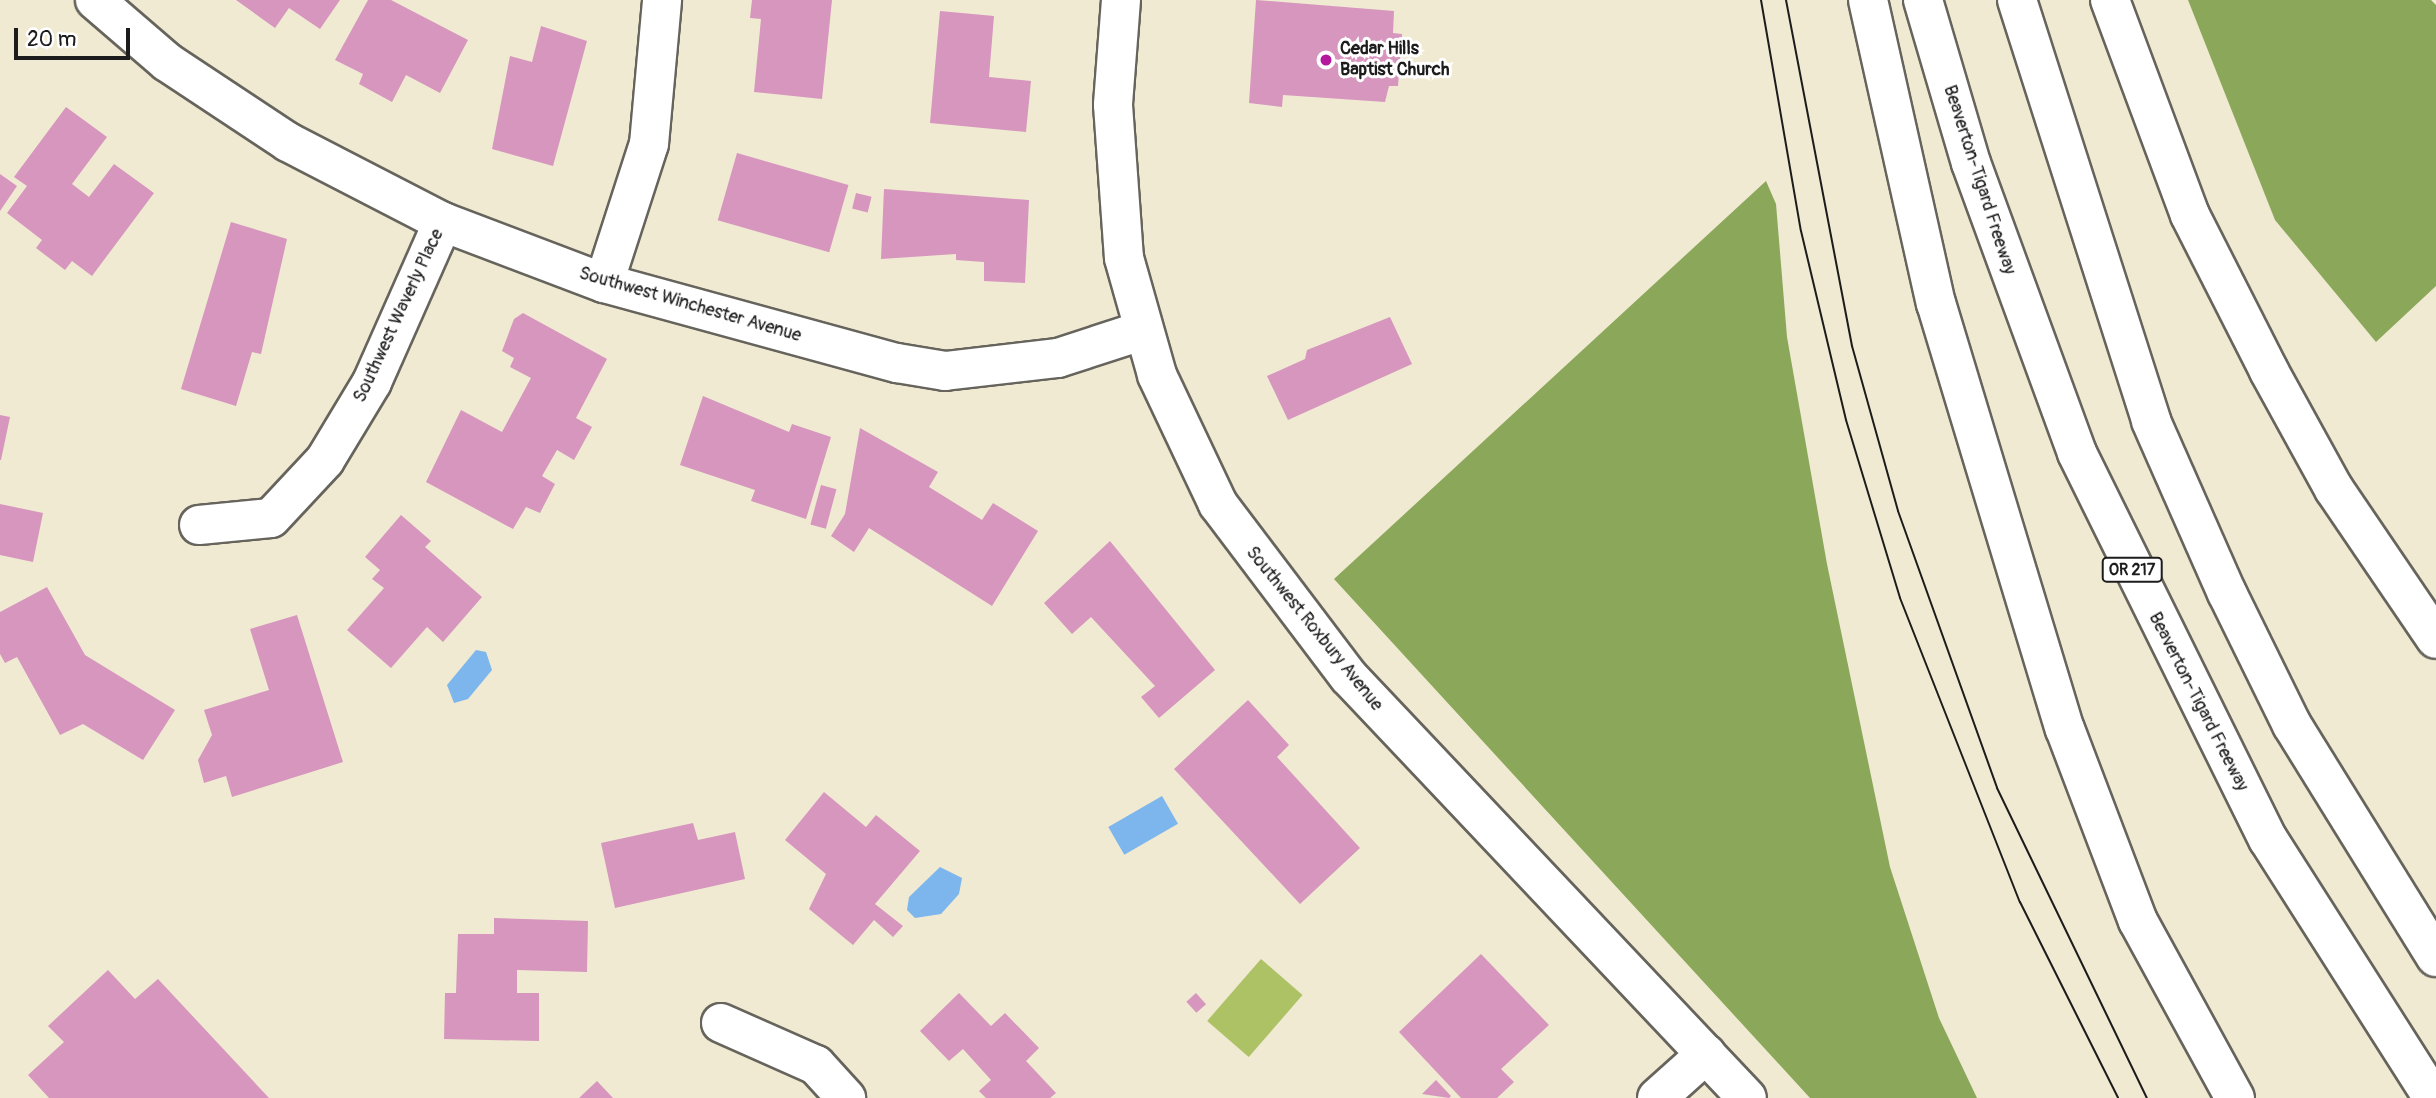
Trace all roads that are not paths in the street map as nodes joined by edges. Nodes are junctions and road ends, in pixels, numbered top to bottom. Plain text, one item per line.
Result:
1 (95, 0) edge
2 (662, 0) edge
3 (1121, 0) edge
4 (1868, 0) edge
5 (1923, 0) edge
6 (2017, 0) edge
7 (2110, 0) edge
8 (443, 222) junction
9 (604, 283) junction
10 (1141, 331) junction
11 (199, 526) dead end
12 (2436, 639) edge
13 (2436, 957) edge
14 (720, 1023) dead end
15 (1706, 1054) junction
16 (846, 1098) edge
17 (1657, 1098) edge
18 (1747, 1098) edge
19 (2235, 1098) edge
20 (2434, 1098) edge

1 - 8 main road, Southwest Winchester Avenue
2 - 9 main road
3 - 10 main road, Southwest Roxbury Avenue
4 - 19 main road
5 - 20 main road, Beaverton-Tigard Freeway / OR 217
6 - 13 main road
7 - 12 main road
8 - 9 main road, Southwest Winchester Avenue
8 - 11 main road, Southwest Waverly Place
9 - 10 main road, Southwest Winchester Avenue
10 - 15 main road, Southwest Roxbury Avenue
14 - 16 main road
15 - 17 main road
15 - 18 main road, Southwest Roxbury Avenue

